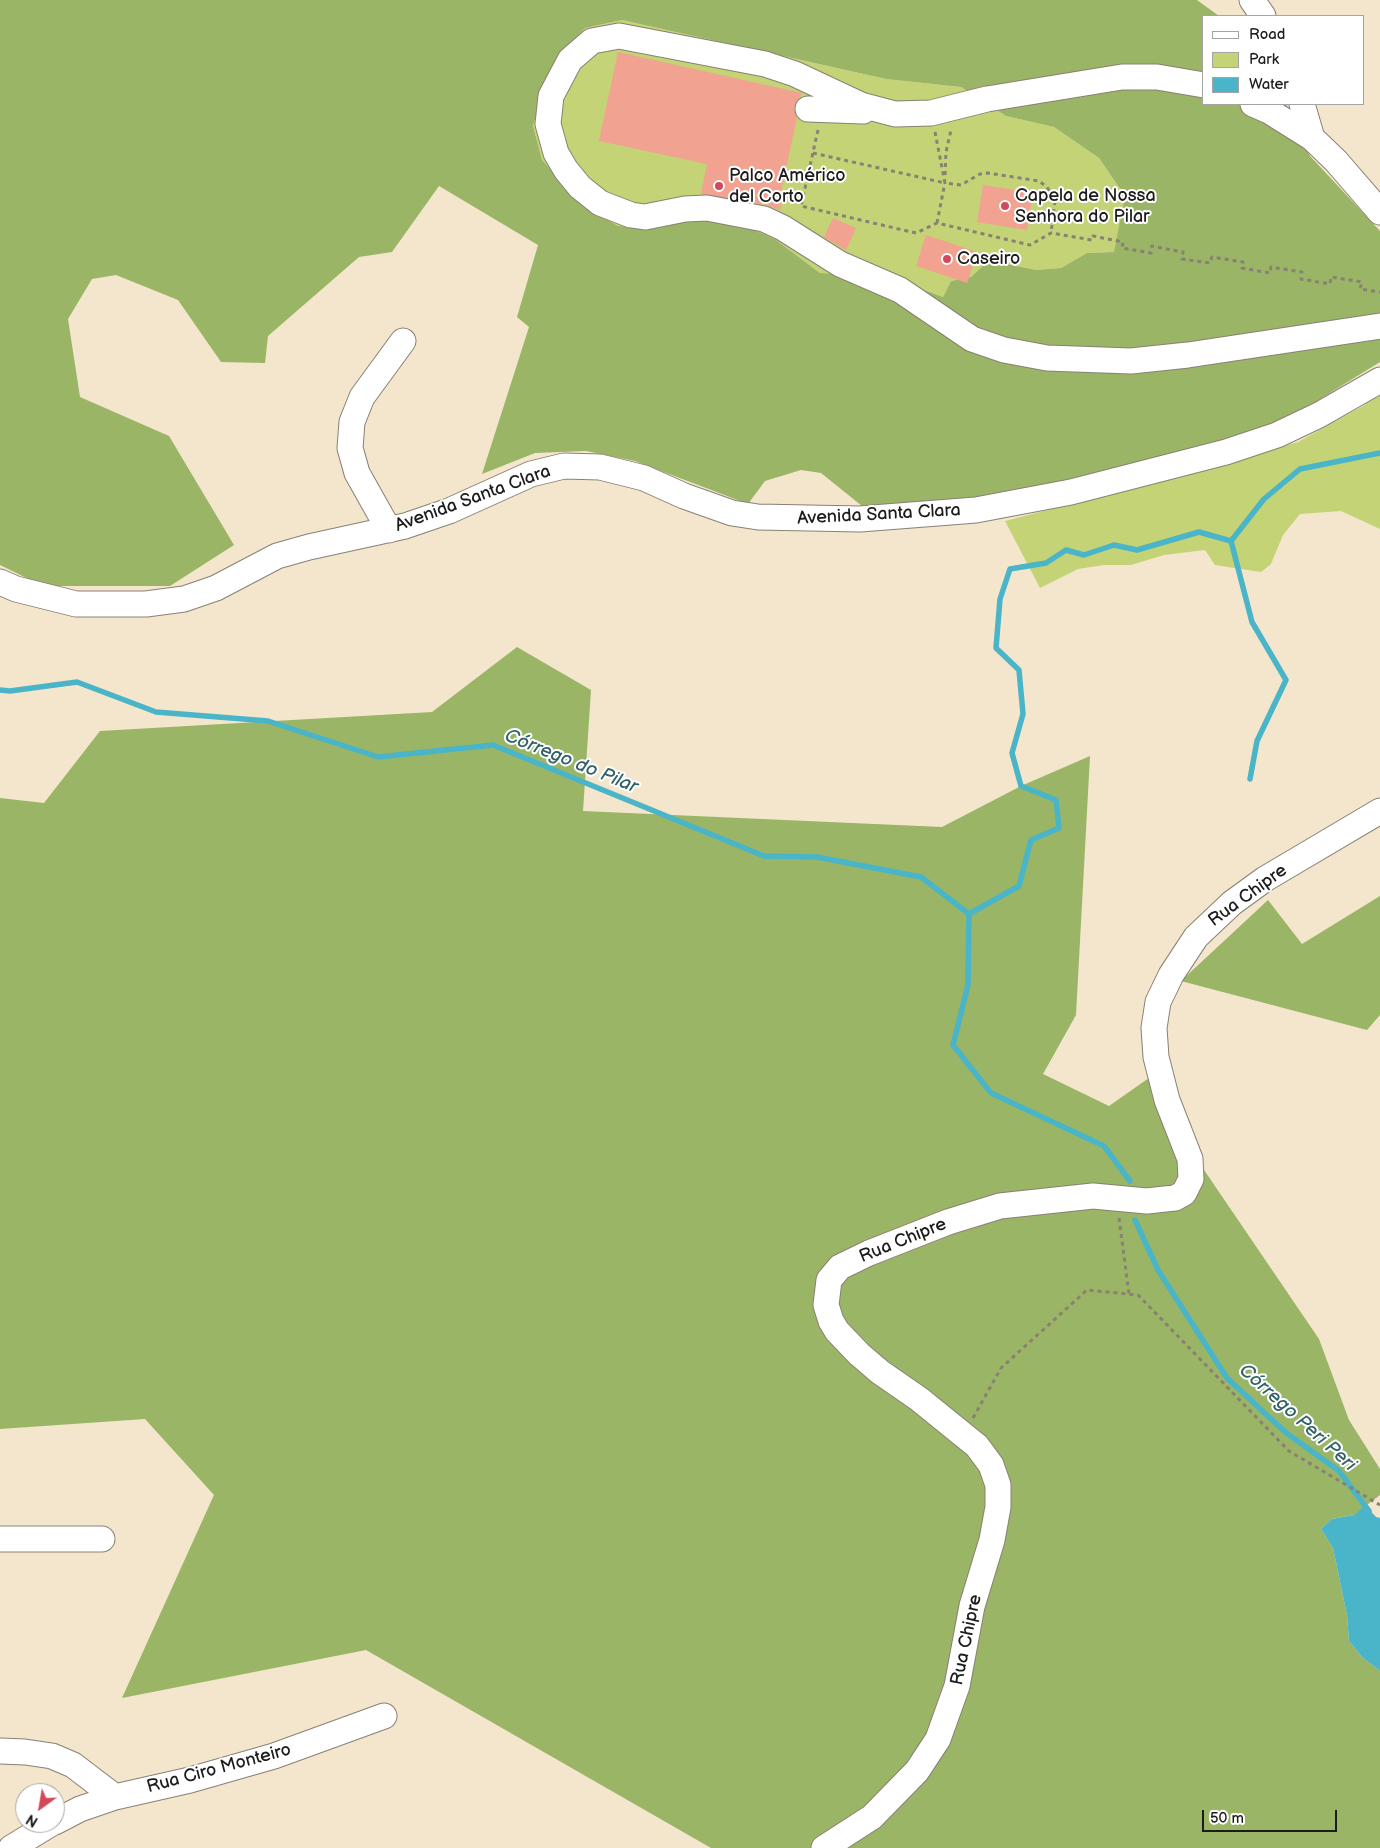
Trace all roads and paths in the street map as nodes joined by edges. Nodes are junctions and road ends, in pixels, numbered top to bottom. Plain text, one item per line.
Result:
1 (1252, 0) edge
2 (1262, 15) edge
3 (1202, 85) edge
4 (971, 103) junction
5 (1255, 105) edge
6 (1302, 105) edge
7 (816, 109) joint
8 (881, 112) junction
9 (931, 112) junction
10 (1312, 138) junction
11 (813, 153) junction
12 (945, 183) junction
13 (1380, 212) edge
14 (937, 223) junction
15 (1051, 233) junction
16 (1380, 292) edge
17 (1380, 326) edge
18 (402, 341) dead end
19 (1380, 380) edge
20 (389, 530) junction
21 (0, 582) edge
22 (1380, 811) edge
23 (1117, 1198) junction
24 (1129, 1294) junction
25 (964, 1434) junction
26 (1380, 1505) edge
27 (0, 1539) edge
28 (102, 1539) dead end
29 (384, 1716) dead end
30 (0, 1751) edge
31 (115, 1797) junction
32 (65, 1816) edge
33 (36, 1833) edge
34 (11, 1848) edge
35 (824, 1848) edge

1 - 2 street
3 - 4 street
4 - 9 street
4 - 12 path
5 - 10 street
6 - 10 street
7 - 8 street
7 - 11 path
8 - 9 street
8 - 17 street
9 - 12 path
10 - 13 street
11 - 12 path
11 - 14 path
12 - 14 path
12 - 15 path
14 - 15 path
15 - 16 path
18 - 20 street
19 - 20 street, Avenida Santa Clara
20 - 21 street, Avenida Santa Clara
22 - 23 street, Rua Chipre
23 - 24 path
23 - 25 street, Rua Chipre
24 - 25 path
24 - 26 path
25 - 35 street, Rua Chipre
27 - 28 street
29 - 31 street, Rua Ciro Monteiro
30 - 31 street
31 - 32 street, Rua Ciro Monteiro
33 - 34 street, Rua Ciro Monteiro

